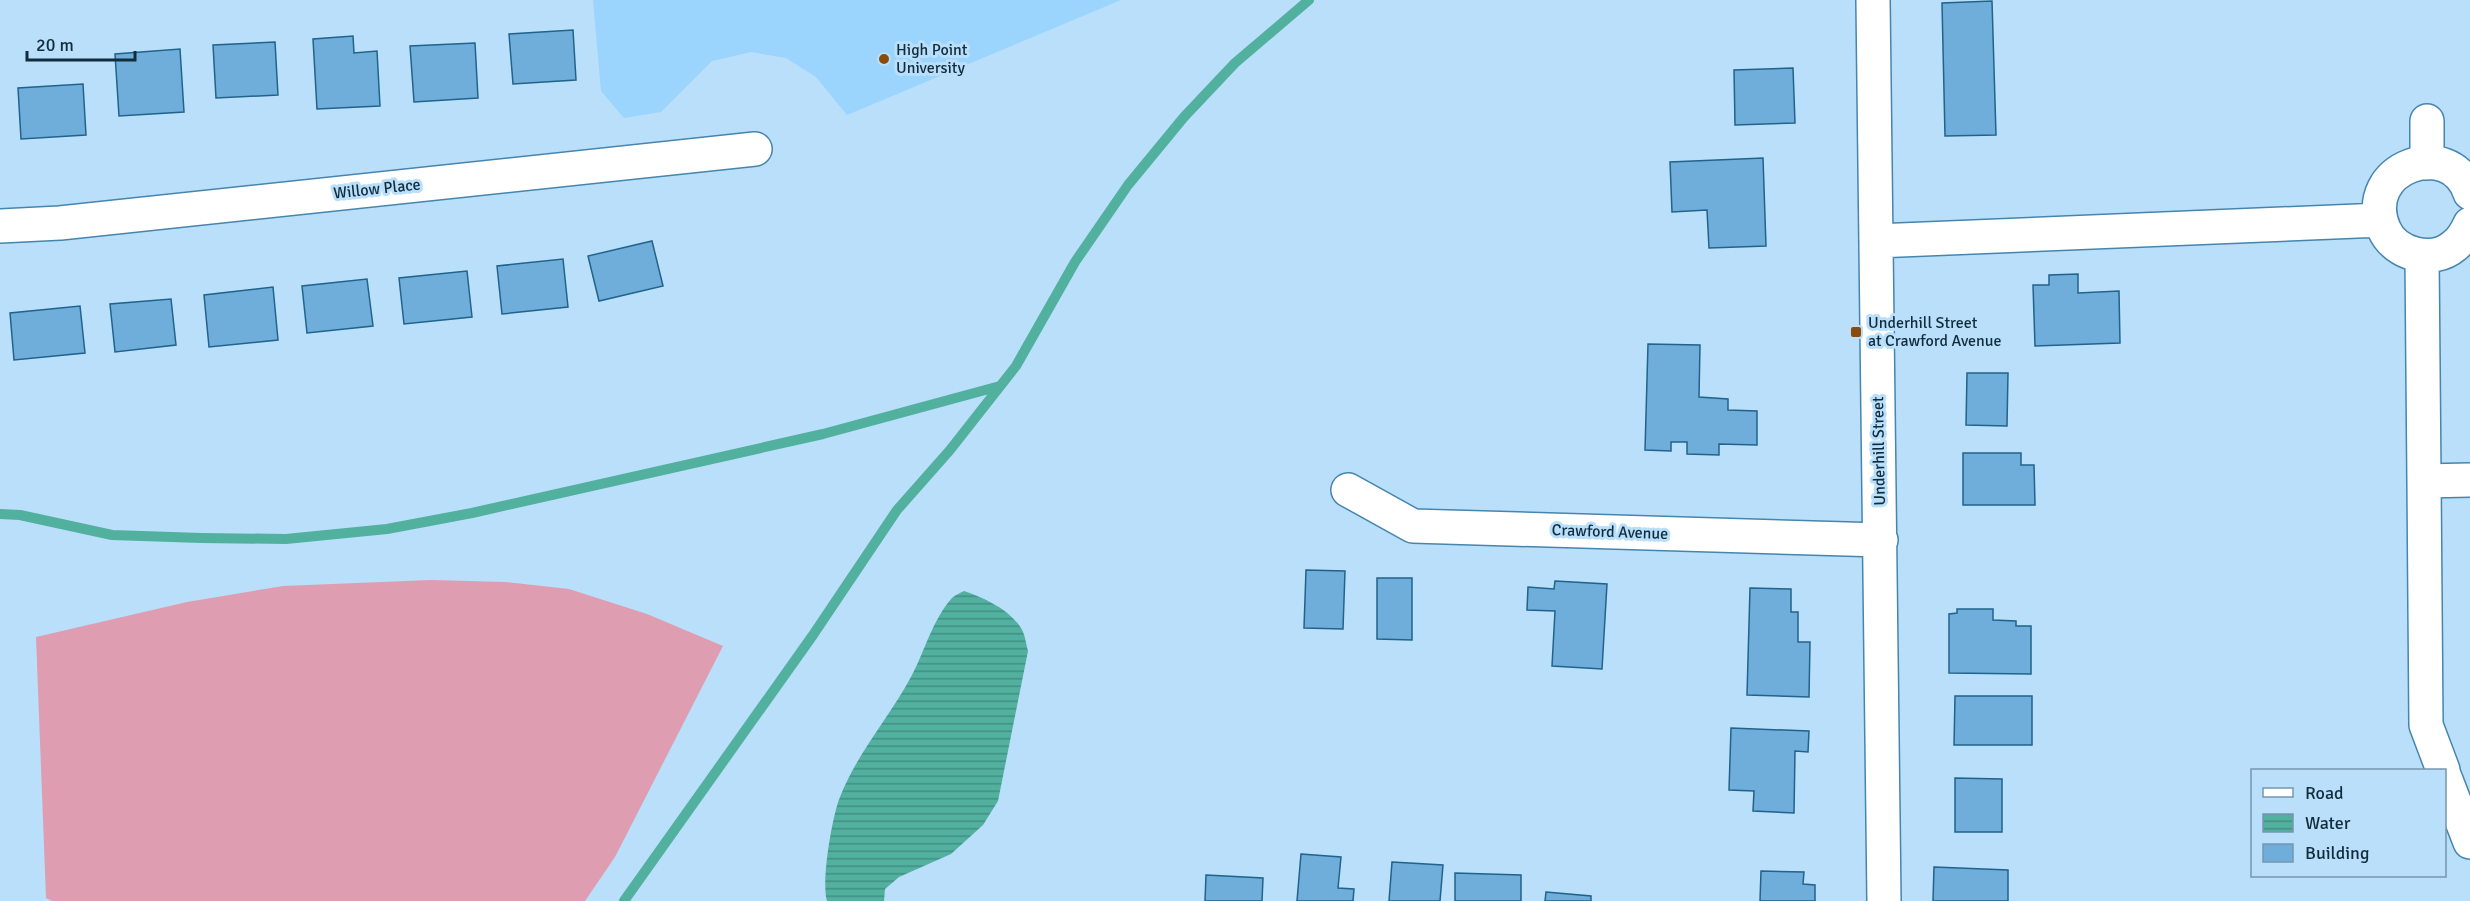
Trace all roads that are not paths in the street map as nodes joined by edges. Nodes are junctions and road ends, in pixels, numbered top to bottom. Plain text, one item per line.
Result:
1 (1873, 0) edge
2 (2427, 121) dead end
3 (754, 149) dead end
4 (2427, 163) junction
5 (2470, 194) edge
6 (2381, 220) junction
7 (2470, 224) edge
8 (0, 226) edge
9 (1876, 241) junction
10 (2422, 256) junction
11 (2470, 480) edge
12 (2424, 481) junction
13 (1348, 490) dead end
14 (1881, 540) junction
15 (2442, 769) edge
16 (2446, 778) edge
17 (2470, 842) edge
18 (1884, 901) edge

1 - 9 street, Underhill Street
2 - 4 street
3 - 8 street, Willow Place
4 - 5 street
4 - 6 street
6 - 9 street
6 - 10 street
7 - 10 street
9 - 14 street, Underhill Street
10 - 12 street
11 - 12 street
12 - 15 street
13 - 14 street, Crawford Avenue
14 - 18 street, Underhill Street
16 - 17 street

